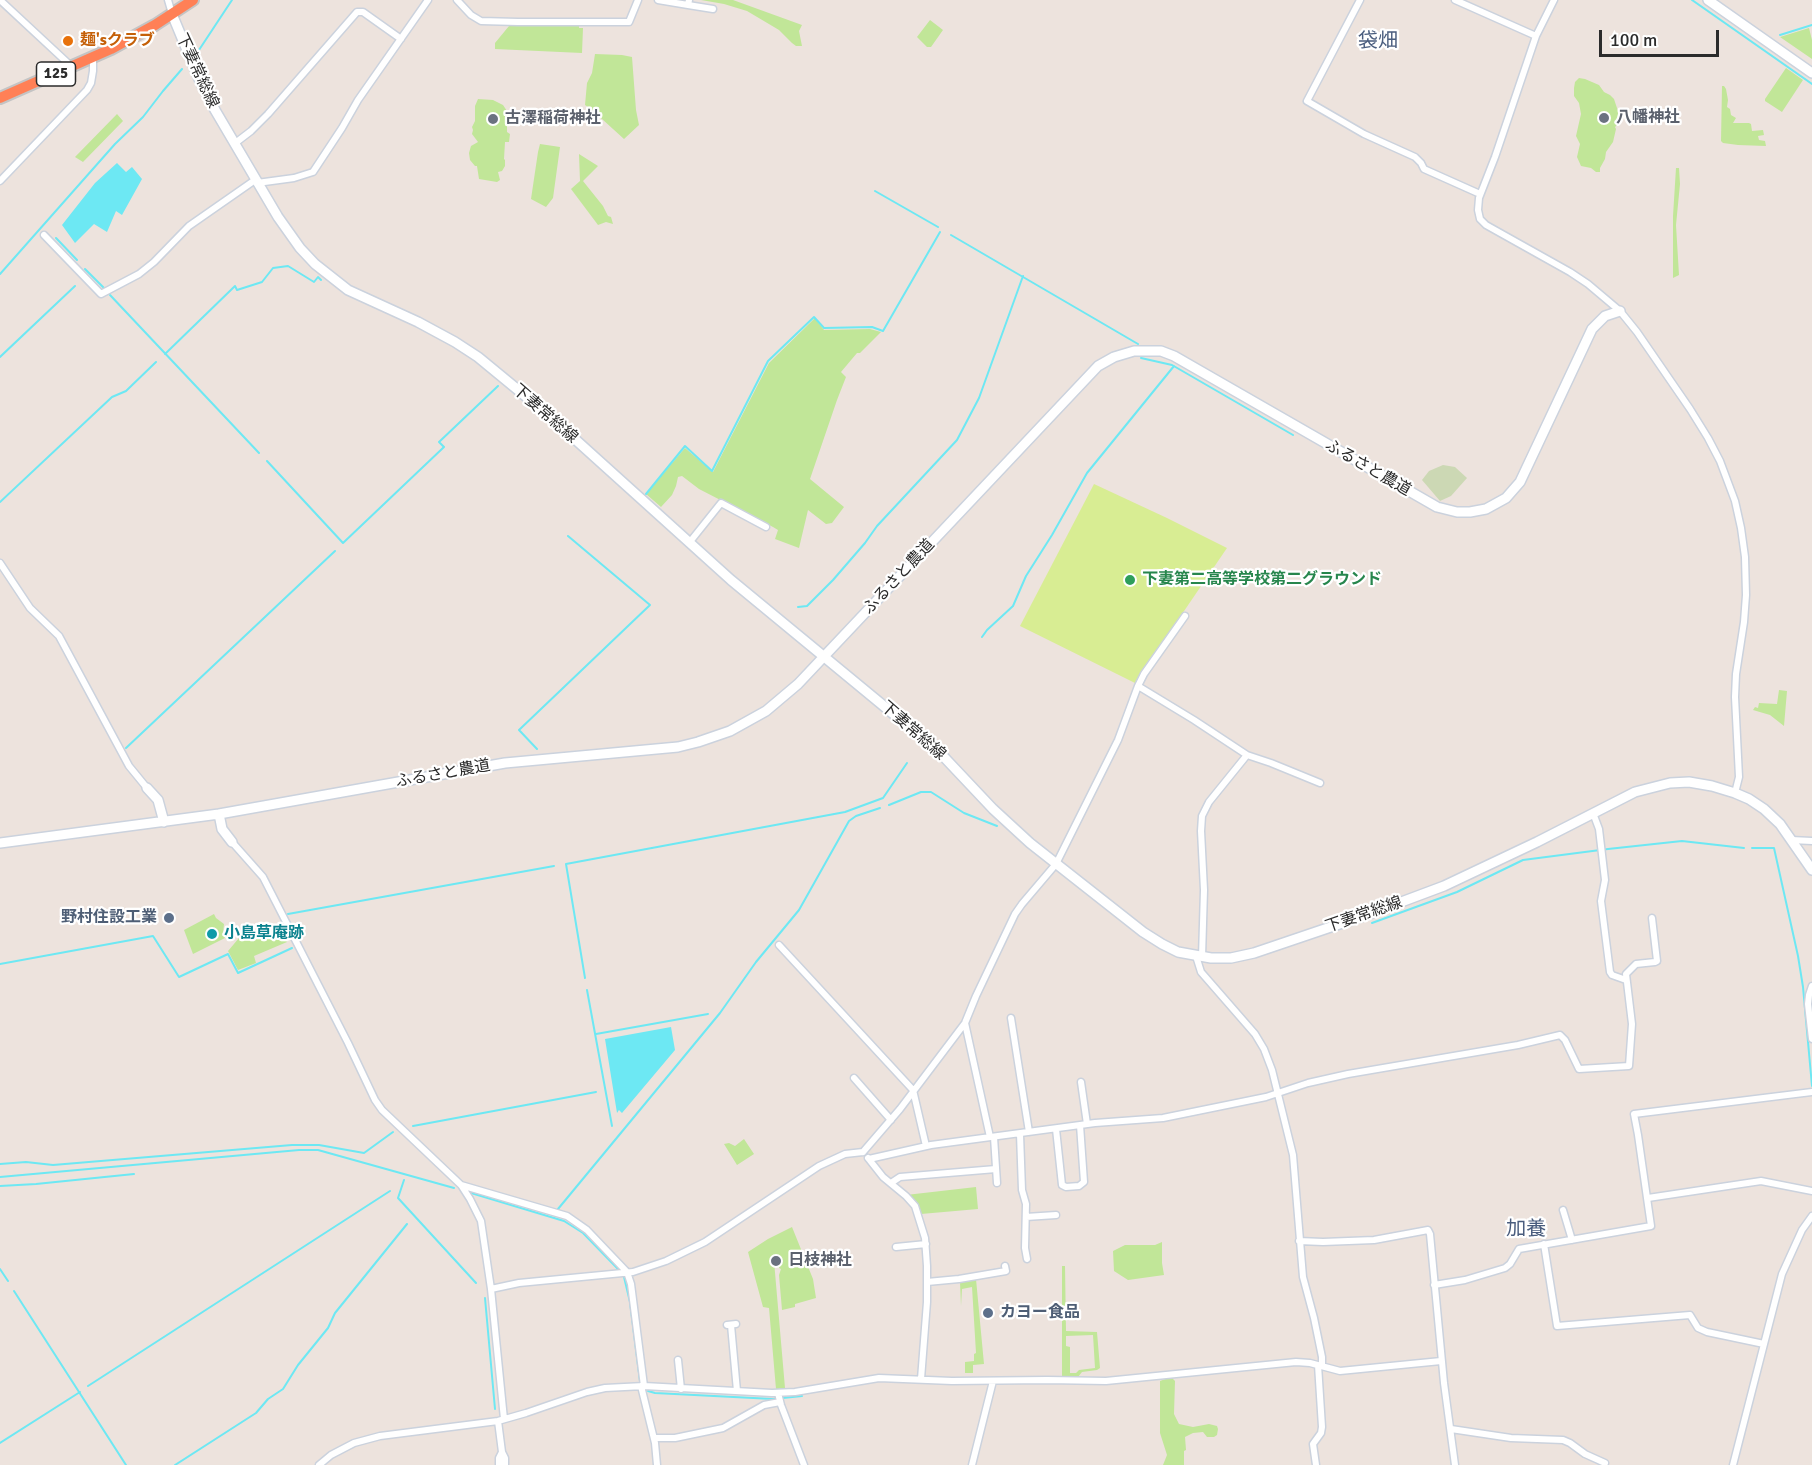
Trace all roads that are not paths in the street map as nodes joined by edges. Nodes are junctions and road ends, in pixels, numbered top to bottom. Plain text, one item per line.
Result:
1 (0, 0) edge
2 (168, 0) edge
3 (193, 0) edge
4 (428, 0) edge
5 (457, 0) edge
6 (638, 0) edge
7 (658, 0) edge
8 (1360, 0) edge
9 (1455, 0) edge
10 (1554, 0) edge
11 (1708, 0) edge
12 (689, 2) edge
13 (713, 9) dead end
14 (172, 14) junction
15 (1536, 36) junction
16 (401, 39) junction
17 (93, 58) junction
18 (72, 67) junction
19 (1812, 73) edge
20 (0, 98) edge
21 (234, 144) junction
22 (0, 181) edge
23 (256, 181) junction
24 (1480, 194) junction
25 (44, 235) dead end
26 (1620, 311) junction
27 (766, 526) dead end
28 (689, 543) junction
29 (0, 563) edge
30 (1185, 616) dead end
31 (824, 657) junction
32 (1138, 686) junction
33 (1247, 755) junction
34 (1320, 783) dead end
35 (147, 788) joint
36 (1735, 793) junction
37 (219, 813) junction
38 (1593, 813) junction
39 (164, 822) junction
40 (1791, 840) junction
41 (1812, 841) edge
42 (0, 843) edge
43 (232, 843) joint
44 (1056, 864) junction
45 (1812, 870) edge
46 (1652, 918) dead end
47 (779, 945) dead end
48 (1199, 956) junction
49 (1626, 980) junction
50 (1812, 986) edge
51 (1011, 1018) dead end
52 (965, 1023) junction
53 (1812, 1039) edge
54 (854, 1078) dead end
55 (1081, 1082) dead end
56 (913, 1090) junction
57 (1812, 1092) edge
58 (1278, 1093) junction
59 (891, 1119) junction
60 (1083, 1125) junction
61 (1056, 1128) junction
62 (1029, 1132) junction
63 (1020, 1134) junction
64 (992, 1137) junction
65 (926, 1146) junction
66 (863, 1152) junction
67 (869, 1159) junction
68 (996, 1168) junction
69 (891, 1183) junction
70 (997, 1183) dead end
71 (461, 1185) junction
72 (1812, 1191) edge
73 (1648, 1198) junction
74 (1563, 1210) dead end
75 (1056, 1215) dead end
76 (1812, 1216) edge
77 (1026, 1217) junction
78 (1572, 1240) junction
79 (1299, 1241) junction
80 (926, 1244) junction
81 (1544, 1244) junction
82 (896, 1247) dead end
83 (1027, 1259) dead end
84 (1005, 1266) dead end
85 (627, 1272) junction
86 (927, 1282) junction
87 (1434, 1285) junction
88 (491, 1289) junction
89 (731, 1325) dead end
90 (1764, 1344) junction
91 (678, 1360) dead end
92 (1441, 1361) junction
93 (1320, 1365) junction
94 (921, 1379) junction
95 (993, 1381) junction
96 (642, 1386) junction
97 (681, 1389) junction
98 (737, 1392) junction
99 (779, 1398) junction
100 (501, 1420) junction
101 (1451, 1429) junction
102 (654, 1438) junction
103 (502, 1452) junction
104 (1605, 1463) dead end
105 (319, 1465) edge
106 (499, 1465) edge
107 (505, 1465) edge
108 (657, 1465) edge
109 (804, 1465) edge
110 (972, 1465) edge
111 (1317, 1465) edge
112 (1455, 1465) edge
113 (1733, 1465) edge

1 - 18 street
2 - 14 street
3 - 14 highway, 125
4 - 16 street
5 - 6 street
7 - 12 street
8 - 24 street
9 - 15 street
10 - 15 street
11 - 19 street
12 - 13 street
14 - 17 highway, 125
14 - 21 street, 下妻常総線
15 - 24 street
16 - 21 street
16 - 23 street
17 - 18 highway, 125
17 - 22 street
18 - 20 highway, 125
21 - 23 street, 下妻常総線
23 - 25 street
23 - 28 street, 下妻常総線
24 - 26 street
26 - 31 street, ふるさと農道
26 - 36 street
27 - 28 street
28 - 31 street, 下妻常総線
29 - 35 street
30 - 32 street
31 - 37 street, ふるさと農道
31 - 44 street, 下妻常総線
32 - 33 street
32 - 44 street
33 - 34 street
33 - 48 street
35 - 39 street
36 - 38 street, 下妻常総線
36 - 40 street, 下妻常総線
37 - 39 street, ふるさと農道
37 - 43 street
38 - 48 street, 下妻常総線
38 - 49 street
39 - 42 street, ふるさと農道
40 - 41 street
40 - 45 street, 下妻常総線
43 - 71 street
44 - 48 street, 下妻常総線
44 - 52 street
46 - 49 street
47 - 56 street
48 - 58 street
49 - 58 street
50 - 53 street
51 - 62 street
52 - 56 street
52 - 64 street
54 - 59 street
55 - 60 street
56 - 59 street
56 - 65 street
57 - 73 street
58 - 60 street
58 - 79 street
59 - 66 street
60 - 61 street
60 - 61 street
61 - 62 street
62 - 63 street
63 - 64 street
63 - 77 street
64 - 65 street
64 - 68 street
65 - 67 street
66 - 67 street
66 - 85 street
67 - 69 street
68 - 69 street
68 - 70 street
69 - 80 street
71 - 85 street
71 - 88 street
72 - 73 street
73 - 78 street
74 - 78 street
75 - 77 street
76 - 90 street
77 - 83 street
78 - 81 street
79 - 87 street
79 - 93 street
80 - 82 street
80 - 86 street
81 - 87 street
81 - 90 street
84 - 86 street
85 - 88 street
85 - 96 street
86 - 94 street
87 - 92 street
88 - 100 street
89 - 98 street
90 - 113 street
91 - 97 street
92 - 93 street
92 - 101 street
93 - 95 street
93 - 111 street
94 - 95 street
94 - 99 street
95 - 110 street
96 - 97 street
96 - 100 street
96 - 102 street
97 - 98 street
98 - 99 street
99 - 102 street
99 - 109 street
100 - 103 street
100 - 105 street
101 - 104 street
101 - 112 street
102 - 108 street
103 - 106 street
103 - 107 street

